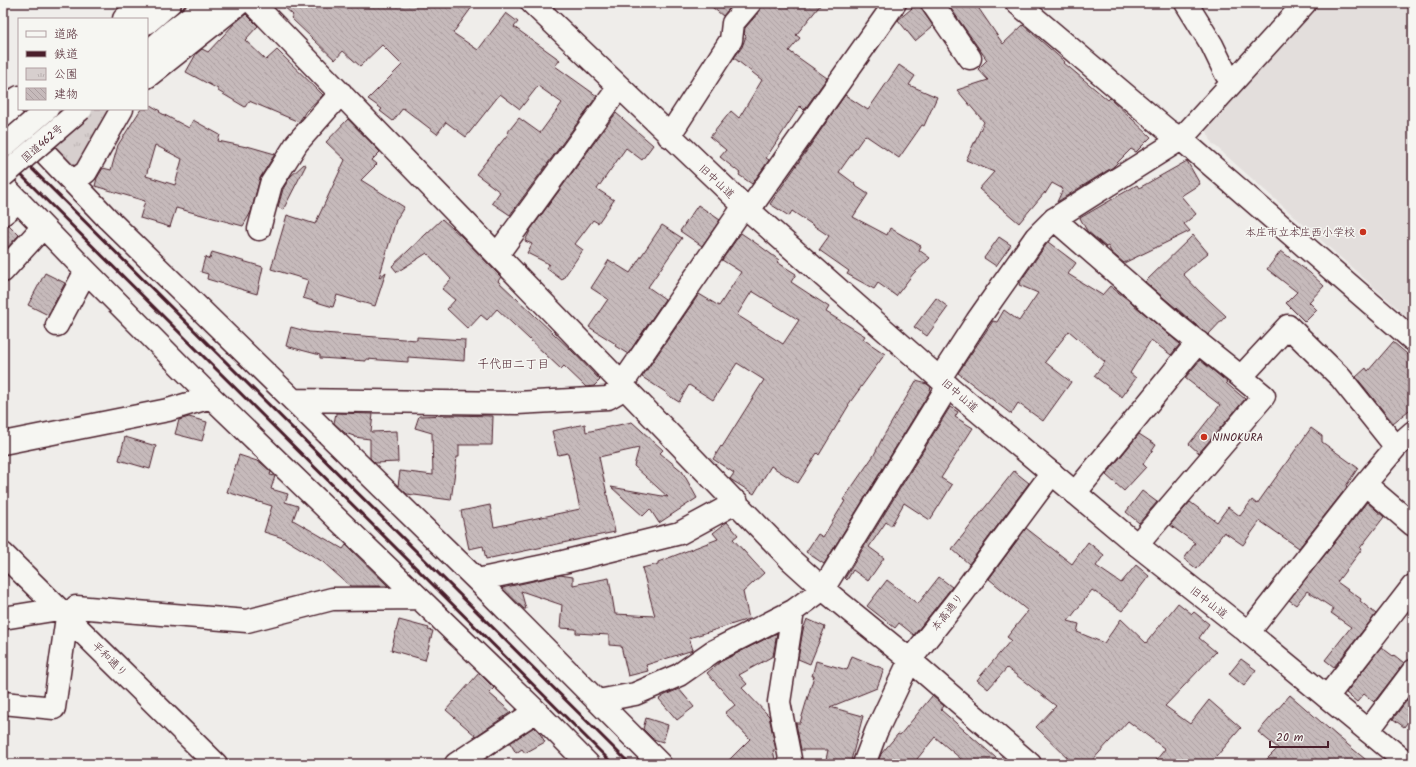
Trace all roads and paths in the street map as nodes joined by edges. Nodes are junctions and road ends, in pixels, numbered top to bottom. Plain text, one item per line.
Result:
1 (209, 3) edge
2 (240, 3) edge
3 (253, 3) edge
4 (532, 3) edge
5 (750, 3) edge
6 (895, 3) edge
7 (932, 3) edge
8 (1017, 3) edge
9 (1186, 3) edge
10 (1305, 3) edge
11 (154, 11) edge
12 (128, 18) edge
13 (148, 51) edge
14 (970, 58) dead end
15 (148, 76) edge
16 (1232, 82) junction
17 (619, 87) junction
18 (341, 94) junction
19 (18, 98) edge
20 (3, 109) edge
21 (46, 110) edge
22 (80, 110) edge
23 (121, 110) edge
24 (669, 136) junction
25 (1181, 139) junction
26 (3, 146) edge
27 (3, 176) edge
28 (73, 182) junction
29 (3, 185) edge
30 (11, 208) edge
31 (746, 208) junction
32 (1054, 219) junction
33 (43, 226) junction
34 (259, 230) dead end
35 (497, 255) junction
36 (3, 271) edge
37 (86, 271) junction
38 (57, 325) dead end
39 (1413, 340) edge
40 (1198, 342) junction
41 (1241, 377) junction
42 (944, 382) junction
43 (624, 386) junction
44 (212, 397) junction
45 (293, 400) junction
46 (1413, 432) edge
47 (3, 443) edge
48 (1396, 448) junction
49 (1052, 473) junction
50 (1365, 484) junction
51 (1075, 493) junction
52 (737, 502) junction
53 (1413, 525) edge
54 (1137, 545) junction
55 (3, 554) edge
56 (477, 580) junction
57 (1413, 586) edge
58 (823, 589) junction
59 (418, 598) junction
60 (793, 611) junction
61 (63, 613) junction
62 (3, 618) edge
63 (1248, 633) junction
64 (910, 660) junction
65 (1413, 671) edge
66 (1327, 697) junction
67 (598, 701) junction
68 (3, 703) edge
69 (536, 711) junction
70 (1368, 731) junction
71 (216, 764) edge
72 (456, 764) edge
73 (588, 764) edge
74 (660, 764) edge
75 (791, 764) edge
76 (864, 764) edge
77 (1030, 764) edge
78 (1408, 764) edge

1 - 13 main road
2 - 15 main road
3 - 18 main road
4 - 17 main road, 旧中山道
5 - 24 main road
6 - 31 main road
7 - 14 main road
8 - 25 main road
9 - 16 main road
10 - 16 main road
11 - 12 main road
16 - 25 main road
17 - 24 main road, 旧中山道
17 - 35 main road
18 - 34 main road
18 - 35 main road
19 - 20 main road
20 - 28 main road
21 - 26 main road, 国道462号, bridge
22 - 27 main road, 国道462号, bridge
23 - 28 main road
24 - 31 main road, 旧中山道
25 - 32 main road
25 - 39 main road
28 - 45 main road
29 - 30 main road
30 - 33 main road
31 - 42 main road, 旧中山道
31 - 43 main road
32 - 40 main road
32 - 42 main road
33 - 36 main road
33 - 37 main road
35 - 43 main road
37 - 38 main road
37 - 44 main road
40 - 41 main road
40 - 51 main road
41 - 48 main road
41 - 54 main road
42 - 49 main road, 旧中山道
42 - 58 main road
43 - 45 main road
43 - 52 main road
44 - 47 main road
44 - 59 main road
45 - 56 main road
46 - 48 main road
48 - 50 main road
49 - 51 main road, 旧中山道
49 - 64 main road, 本高通り
50 - 53 main road
50 - 63 main road
51 - 54 main road, 旧中山道
52 - 56 main road
52 - 58 main road
54 - 63 main road, 旧中山道
55 - 61 main road, 平和通り
56 - 67 main road
57 - 66 main road
58 - 60 main road
58 - 64 main road
59 - 61 main road
59 - 69 main road
60 - 67 main road
60 - 75 main road
61 - 62 main road
61 - 68 main road
61 - 71 main road, 平和通り
63 - 66 main road, 旧中山道
64 - 76 main road, 本高通り
64 - 77 main road
65 - 70 main road
66 - 70 main road, 旧中山道
67 - 74 main road
69 - 72 main road
69 - 73 main road
70 - 78 main road, 旧中山道

